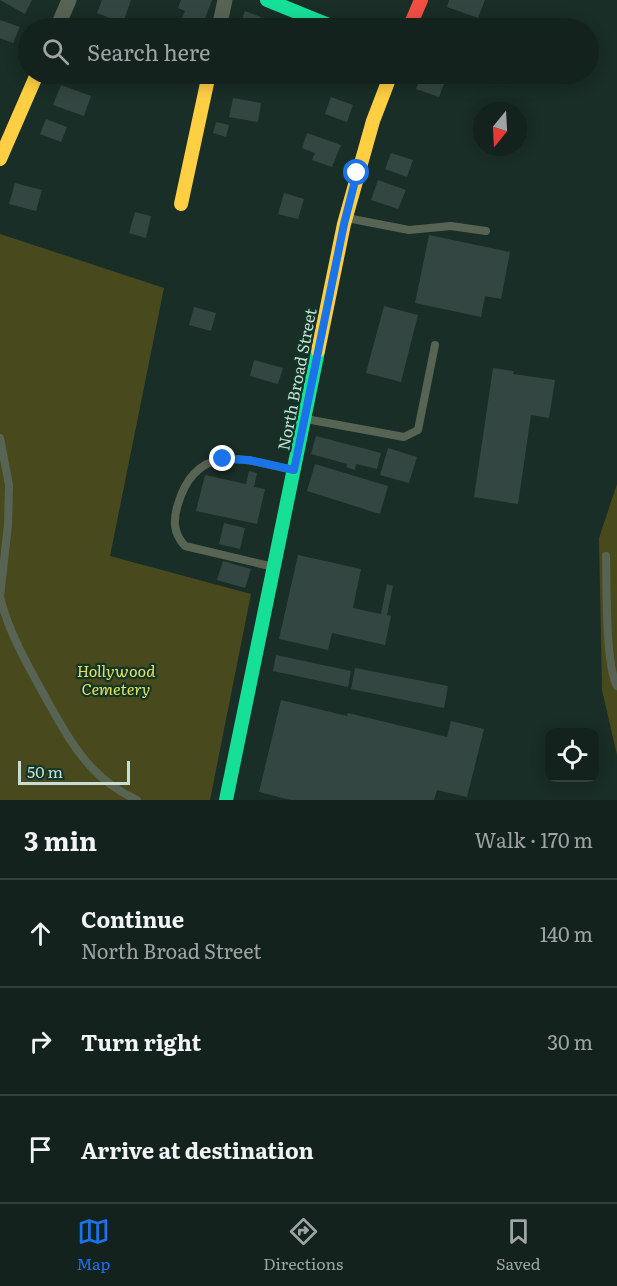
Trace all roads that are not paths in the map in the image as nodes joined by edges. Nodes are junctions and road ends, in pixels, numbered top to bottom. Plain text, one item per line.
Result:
1 (69, 0) edge
2 (225, 0) edge
3 (267, 0) edge
4 (421, 0) edge
5 (61, 18) edge
6 (221, 18) edge
7 (311, 18) edge
8 (413, 18) edge
9 (32, 84) edge
10 (208, 84) edge
11 (387, 84) edge
12 (4, 140) edge
13 (0, 159) edge
14 (181, 204) dead end
15 (345, 218) junction
16 (486, 231) dead end
17 (435, 345) dead end
18 (305, 418) junction
19 (0, 438) edge
20 (294, 470) junction
21 (606, 556) dead end
22 (275, 567) junction
23 (1, 571) edge
24 (0, 597) edge
25 (617, 686) edge
26 (137, 800) edge
27 (226, 800) edge

1 - 5 street
2 - 6 street
3 - 7 street
4 - 8 street
9 - 12 street
10 - 14 street
11 - 15 street, North Broad Street
12 - 13 street
15 - 16 lane
15 - 18 street, North Broad Street
17 - 18 lane
18 - 20 street, North Broad Street
19 - 23 lane
20 - 22 street, North Broad Street
20 - 22 lane
21 - 25 lane
22 - 27 street, North Broad Street
23 - 24 lane
24 - 26 lane

